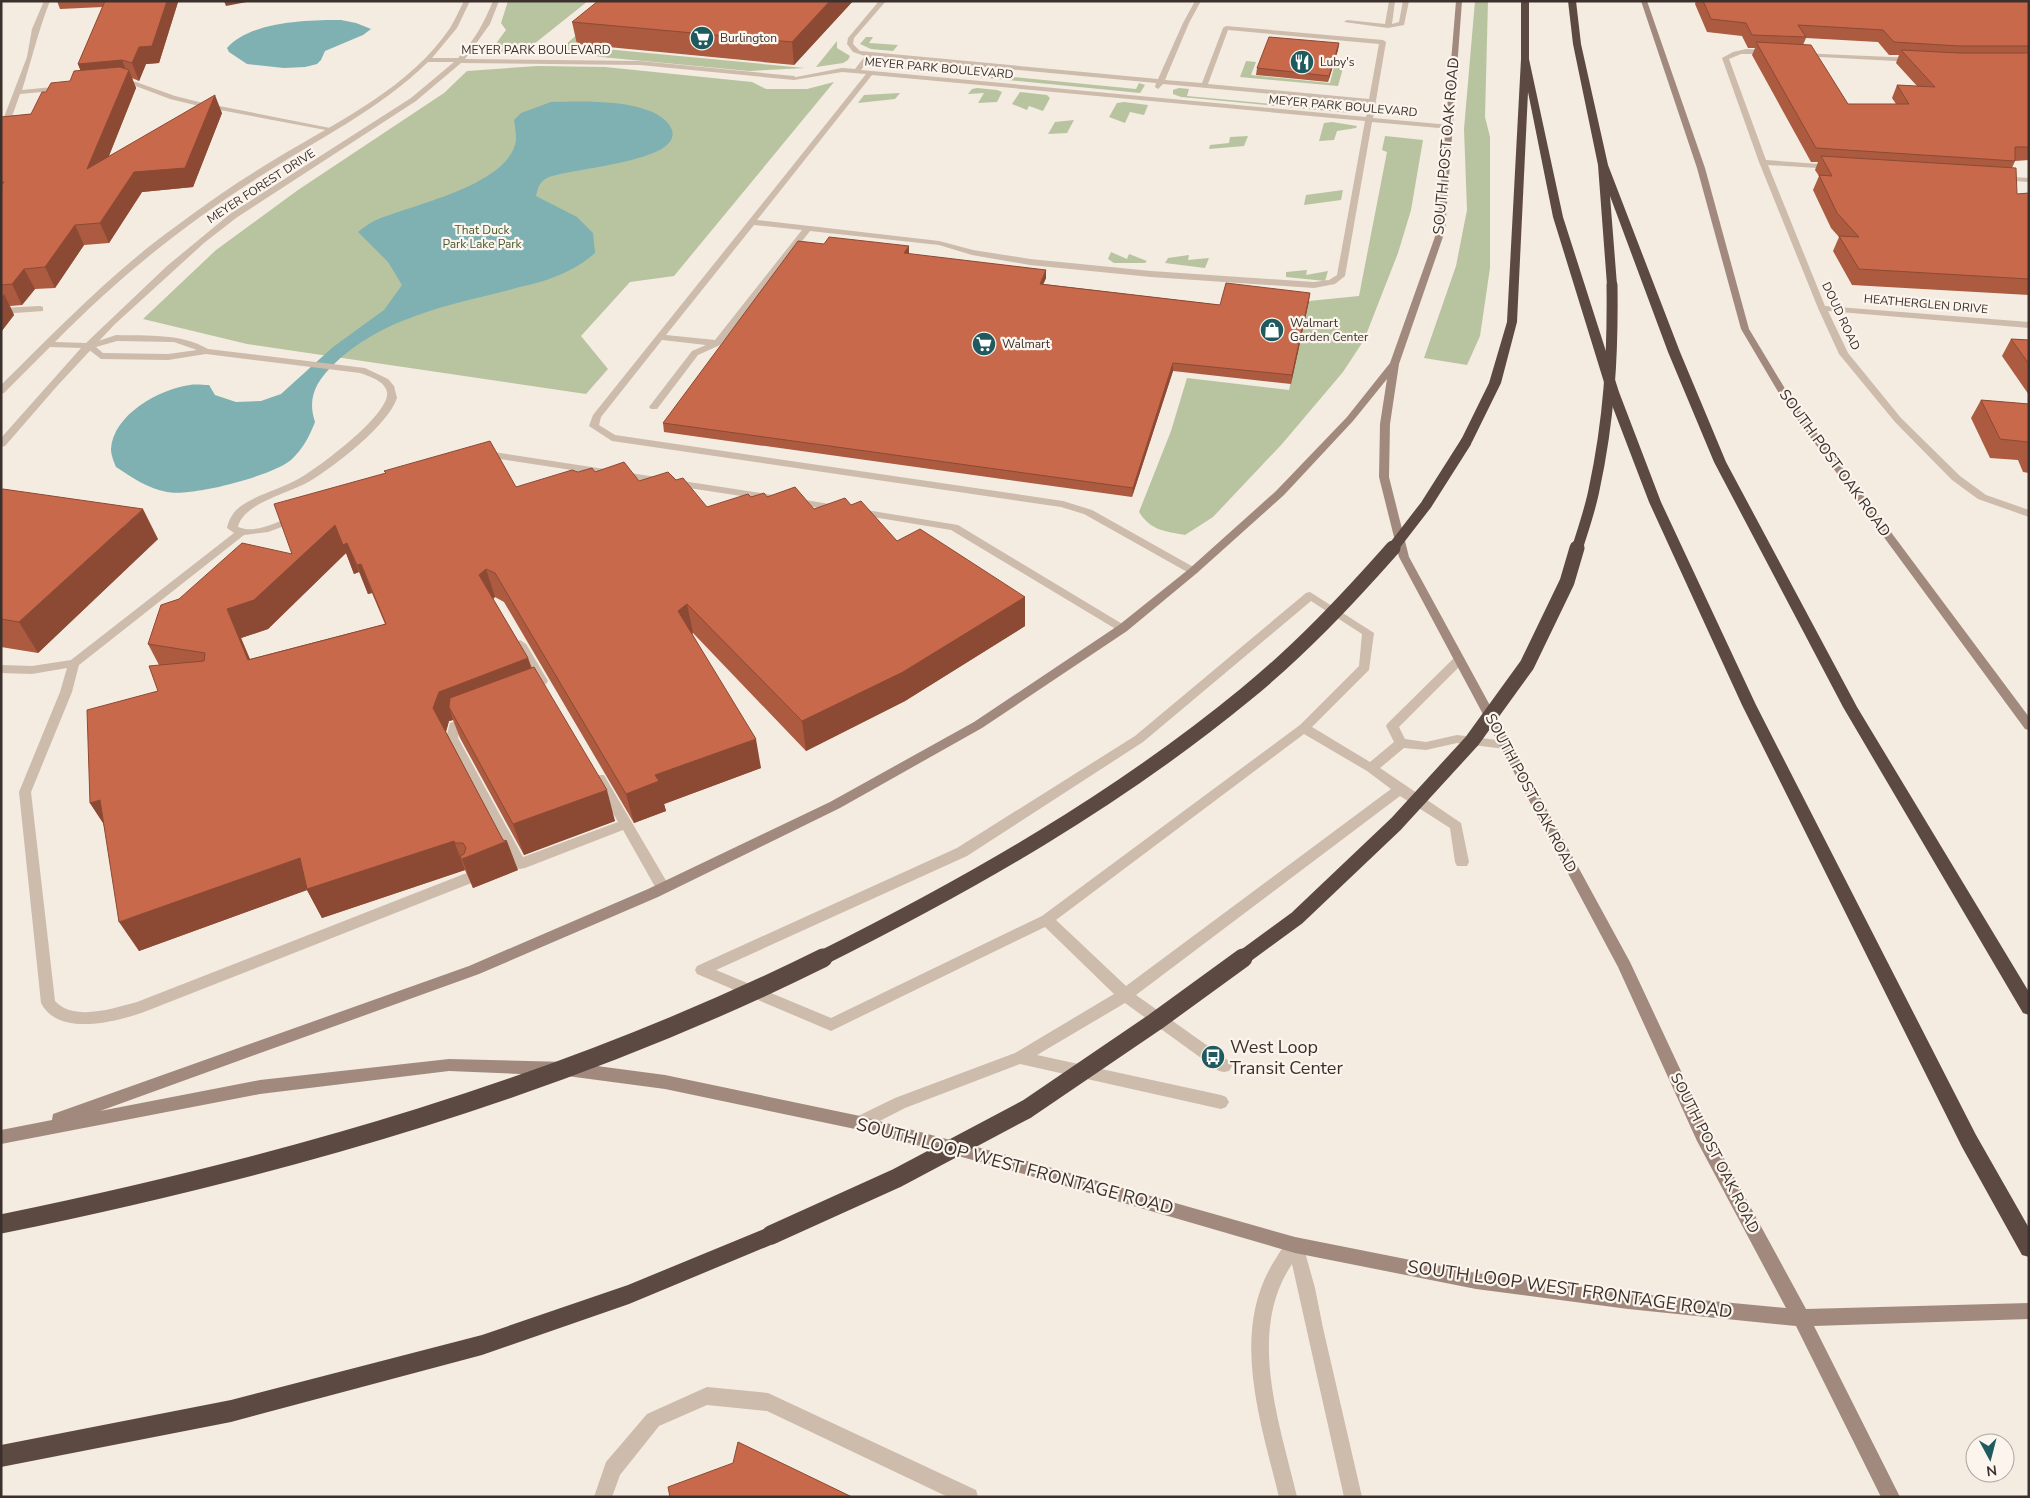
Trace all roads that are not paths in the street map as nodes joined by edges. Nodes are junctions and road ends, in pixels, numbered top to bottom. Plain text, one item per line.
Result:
1 (47, 1) edge
2 (467, 1) edge
3 (496, 1) edge
4 (883, 1) edge
5 (1198, 1) edge
6 (1392, 1) edge
7 (1406, 1) edge
8 (1459, 1) edge
9 (1526, 1) edge
10 (1572, 1) edge
11 (1644, 1) edge
12 (1347, 22) dead end
13 (1388, 26) junction
14 (1778, 52) edge
15 (1788, 53) edge
16 (870, 54) junction
17 (1525, 59) junction
18 (426, 60) junction
19 (1925, 60) edge
20 (459, 61) junction
21 (858, 71) junction
22 (871, 72) junction
23 (1161, 82) junction
24 (110, 83) edge
25 (1204, 86) junction
26 (74, 87) edge
27 (19, 92) junction
28 (1153, 99) junction
29 (1371, 101) junction
30 (1370, 120) junction
31 (1450, 127) junction
32 (331, 129) junction
33 (341, 131) dead end
34 (351, 132) dead end
35 (361, 134) junction
36 (1, 136) edge
37 (1763, 162) junction
38 (1604, 165) junction
39 (1842, 168) edge
40 (1990, 178) edge
41 (2029, 180) edge
42 (752, 222) junction
43 (808, 228) junction
44 (1822, 308) junction
45 (40, 309) dead end
46 (1, 311) edge
47 (2029, 325) edge
48 (660, 336) junction
49 (717, 343) junction
50 (48, 344) junction
51 (89, 346) junction
52 (206, 351) junction
53 (1394, 364) junction
54 (1, 391) edge
55 (654, 407) dead end
56 (1, 444) edge
57 (470, 457) edge
58 (2028, 514) edge
59 (304, 516) edge
60 (240, 533) junction
61 (1193, 571) junction
62 (1123, 628) junction
63 (514, 635) edge
64 (1459, 660) junction
65 (74, 663) junction
66 (1, 669) edge
67 (538, 694) edge
68 (482, 716) edge
69 (2029, 726) edge
70 (1304, 728) junction
71 (1401, 743) junction
72 (1505, 745) junction
73 (1371, 768) junction
74 (594, 769) edge
75 (1400, 789) junction
76 (626, 824) junction
77 (1462, 862) dead end
78 (469, 878) edge
79 (662, 888) junction
80 (1047, 920) junction
81 (1125, 995) junction
82 (2029, 1008) edge
83 (1020, 1058) junction
84 (1224, 1066) dead end
85 (1221, 1102) dead end
86 (860, 1123) junction
87 (18, 1134) junction
88 (1, 1137) edge
89 (1, 1224) edge
90 (1295, 1245) junction
91 (2029, 1248) edge
92 (2029, 1311) edge
93 (1801, 1318) junction
94 (1, 1456) edge
95 (603, 1497) edge
96 (969, 1497) edge
97 (1288, 1497) edge
98 (1353, 1497) edge
99 (1891, 1497) edge

1 - 27 street
2 - 18 street, MEYER FOREST DRIVE
3 - 20 street, MEYER FOREST DRIVE
4 - 16 street
5 - 23 street
6 - 13 street
7 - 13 street
8 - 31 main road, SOUTH POST OAK ROAD
9 - 17 highway
10 - 38 highway
11 - 69 main road, SOUTH POST OAK ROAD
12 - 13 street
14 - 37 street, DOUD ROAD
15 - 19 street
16 - 21 street
16 - 23 street
17 - 89 highway, bridge
17 - 91 highway
18 - 20 street, MEYER PARK BOULEVARD
18 - 32 street, MEYER FOREST DRIVE
20 - 21 street, MEYER PARK BOULEVARD
20 - 35 street, MEYER FOREST DRIVE
21 - 22 street, MEYER PARK BOULEVARD
22 - 28 street, MEYER PARK BOULEVARD
22 - 42 street
23 - 25 street
23 - 28 street
24 - 32 street
25 - 29 street
25 - 29 street
26 - 27 street
27 - 36 street
28 - 30 street, MEYER PARK BOULEVARD
29 - 30 street
30 - 31 street, MEYER PARK BOULEVARD
30 - 43 street
31 - 53 main road, SOUTH POST OAK ROAD
32 - 33 street
32 - 50 street, MEYER FOREST DRIVE
34 - 35 street
35 - 51 street, MEYER FOREST DRIVE
37 - 39 street
37 - 44 street, DOUD ROAD
38 - 82 highway
38 - 94 highway, bridge
40 - 41 street
42 - 43 street
42 - 48 street
43 - 49 street
44 - 47 street, HEATHERGLEN DRIVE
44 - 58 street, DOUD ROAD
45 - 46 street
48 - 49 street
48 - 61 street
49 - 55 street
50 - 51 street
50 - 54 street, MEYER FOREST DRIVE
51 - 52 street
51 - 52 street
51 - 56 street, MEYER FOREST DRIVE
52 - 60 street
53 - 61 main road
53 - 64 main road, SOUTH POST OAK ROAD
57 - 62 street
59 - 60 street
60 - 65 street
61 - 62 main road
62 - 79 main road
63 - 67 street
64 - 71 street
64 - 72 main road, SOUTH POST OAK ROAD
65 - 66 street
65 - 78 street
68 - 76 street
70 - 73 street
70 - 80 street
70 - 80 street
71 - 72 street
71 - 73 street
72 - 93 main road, SOUTH POST OAK ROAD
73 - 75 street
74 - 76 street
75 - 77 street
75 - 81 street
76 - 79 street
79 - 87 main road
80 - 81 street
81 - 83 street
81 - 84 street
83 - 85 street
83 - 86 street
86 - 87 main road, SOUTH LOOP WEST FRONTAGE ROAD
86 - 90 main road, SOUTH LOOP WEST FRONTAGE ROAD
87 - 88 main road, SOUTH LOOP WEST FRONTAGE ROAD
90 - 93 main road, SOUTH LOOP WEST FRONTAGE ROAD
90 - 97 street
90 - 98 street
92 - 93 main road, SOUTH LOOP WEST FRONTAGE ROAD
93 - 99 main road, SOUTH POST OAK ROAD
95 - 96 street

